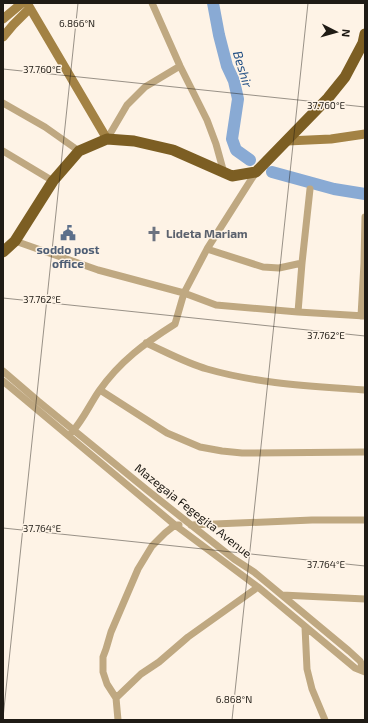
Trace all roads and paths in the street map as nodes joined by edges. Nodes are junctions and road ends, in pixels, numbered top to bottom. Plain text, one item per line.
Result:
1 (22, 3) edge
2 (152, 3) edge
3 (31, 5) edge
4 (3, 19) edge
5 (365, 34) edge
6 (3, 37) edge
7 (180, 66) junction
8 (3, 103) edge
9 (365, 134) edge
10 (107, 139) junction
11 (287, 141) junction
12 (3, 151) edge
13 (80, 151) junction
14 (256, 172) junction
15 (224, 173) junction
16 (53, 181) junction
17 (310, 189) dead end
18 (365, 217) edge
19 (15, 240) junction
20 (207, 249) junction
21 (3, 252) edge
22 (302, 263) junction
23 (184, 293) junction
24 (298, 312) junction
25 (363, 316) edge
26 (146, 343) junction
27 (3, 372) edge
28 (3, 381) edge
29 (100, 390) junction
30 (365, 390) edge
31 (72, 432) junction
32 (365, 452) edge
33 (365, 520) edge
34 (175, 525) junction
35 (193, 526) junction
36 (258, 587) junction
37 (282, 596) junction
38 (365, 599) edge
39 (305, 627) junction
40 (365, 671) edge
41 (116, 698) junction
42 (118, 720) edge
43 (325, 720) edge

1 - 4 main road
2 - 7 street
3 - 6 main road
3 - 10 main road
5 - 11 highway
7 - 10 street
7 - 15 street
8 - 13 street
9 - 11 main road
10 - 13 highway
10 - 15 highway
11 - 14 highway
12 - 16 street
13 - 16 highway
14 - 15 highway
14 - 20 street
16 - 19 highway
17 - 22 street
18 - 25 street
19 - 21 highway
19 - 23 street
20 - 22 street
20 - 23 street
22 - 24 street
23 - 24 street
23 - 26 street
24 - 25 street
26 - 29 street
26 - 30 street
27 - 31 street, Mazegaja Fegegita Avenue
28 - 31 street, Mazegaja Fegegita Avenue
29 - 31 street
29 - 32 street
31 - 34 street, Mazegaja Fegegita Avenue
31 - 35 street, Mazegaja Fegegita Avenue
33 - 35 street
34 - 35 street
34 - 36 street, Mazegaja Fegegita Avenue
34 - 41 street
35 - 37 street, Mazegaja Fegegita Avenue
36 - 39 street, Mazegaja Fegegita Avenue
36 - 41 street
37 - 38 street
37 - 40 street, Mazegaja Fegegita Avenue
39 - 40 street, Mazegaja Fegegita Avenue
39 - 43 street
41 - 42 street

